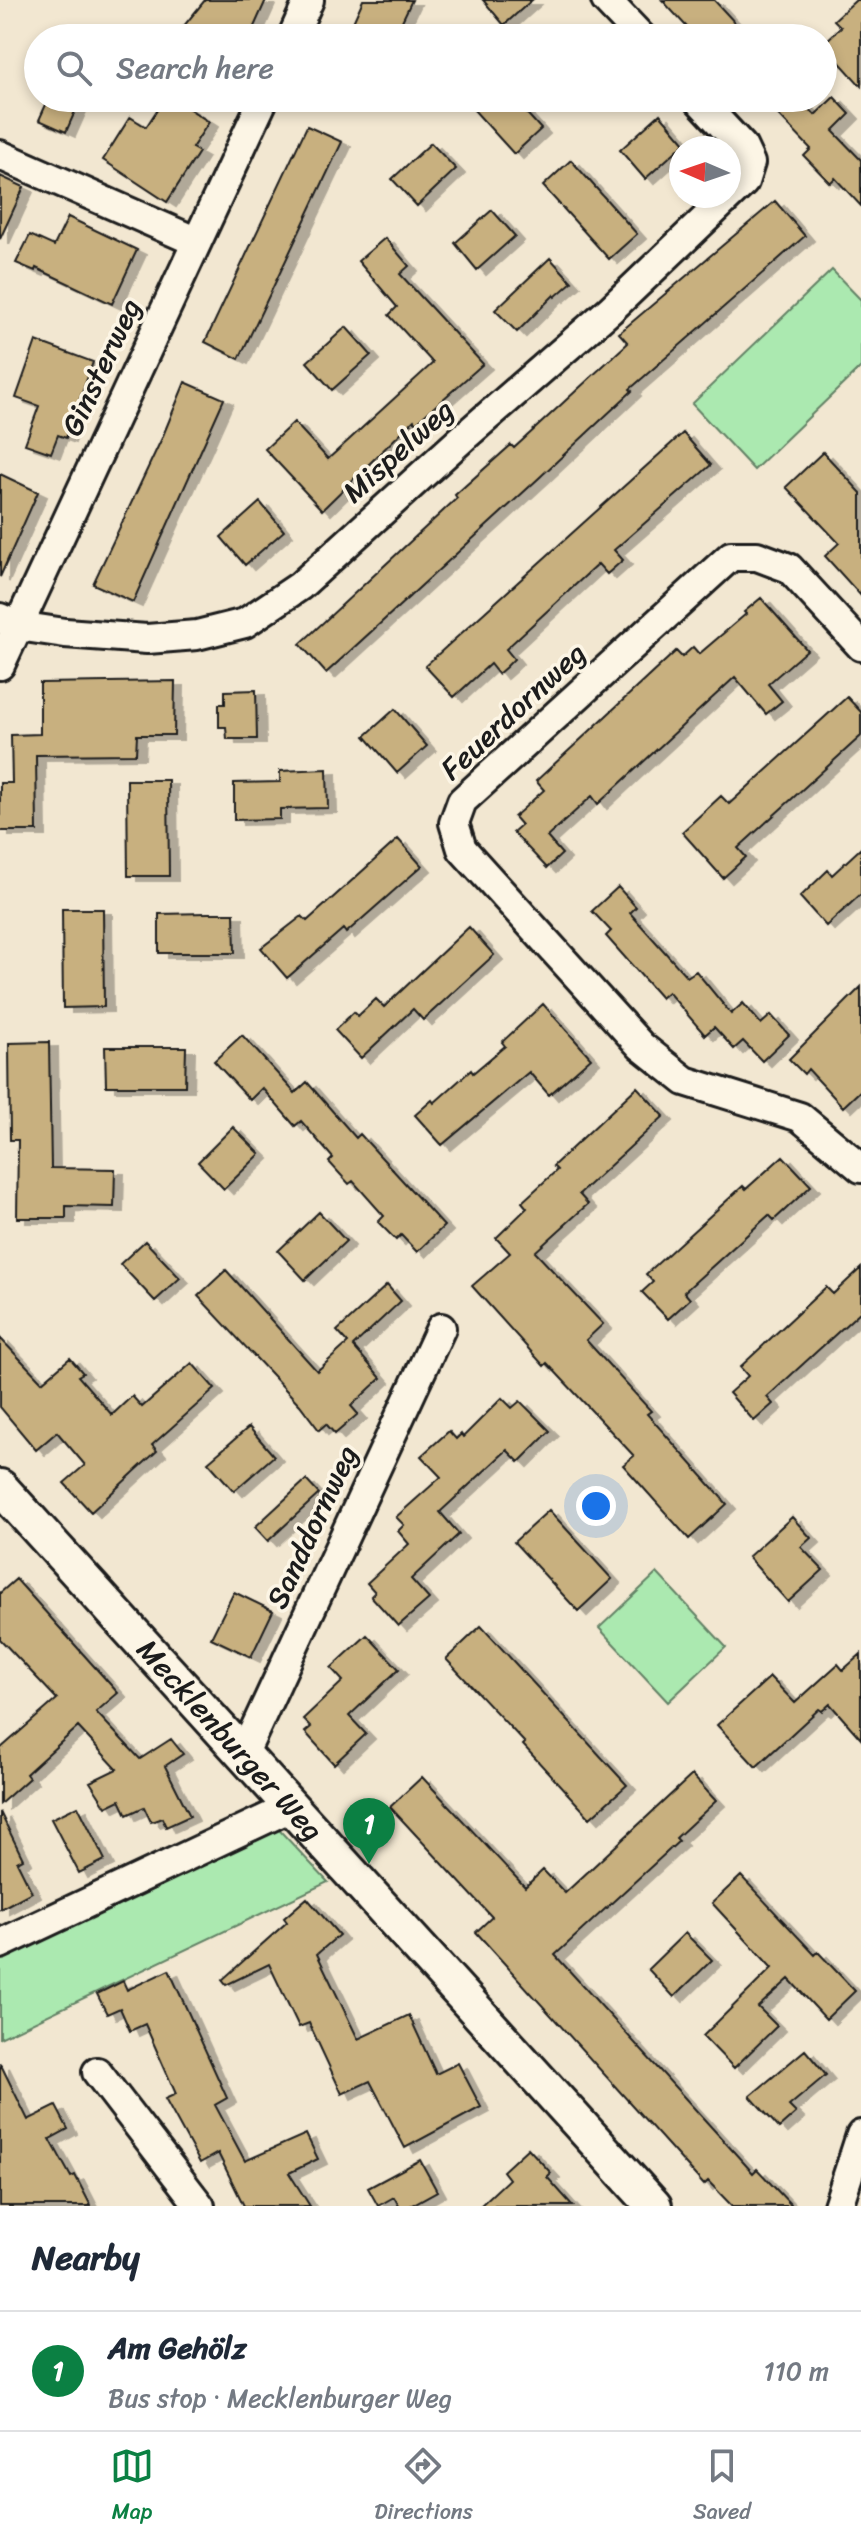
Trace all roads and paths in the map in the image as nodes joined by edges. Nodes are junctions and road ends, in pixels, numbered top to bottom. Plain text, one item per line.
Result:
1 (309, 0) edge
2 (606, 0) edge
3 (298, 24) edge
4 (629, 24) edge
5 (257, 112) edge
6 (710, 112) edge
7 (0, 155) edge
8 (197, 242) junction
9 (9, 622) edge
10 (861, 646) edge
11 (0, 665) edge
12 (861, 1168) edge
13 (441, 1328) dead end
14 (0, 1487) edge
15 (243, 1755) junction
16 (291, 1807) junction
17 (0, 1944) edge
18 (97, 2072) dead end
19 (861, 2135) edge
20 (200, 2206) edge
21 (654, 2206) edge
22 (838, 2206) edge

1 - 3 street
2 - 4 street
5 - 8 street, Ginsterweg
6 - 9 street, Mispelweg
7 - 8 street
8 - 9 street, Ginsterweg
9 - 11 street, Ginsterweg
10 - 12 street, Feuerdornweg
13 - 15 street, Sanddornweg
14 - 15 street, Mecklenburger Weg
15 - 16 street, Mecklenburger Weg
16 - 17 street
16 - 21 street, Mecklenburger Weg
18 - 20 street
19 - 22 street

